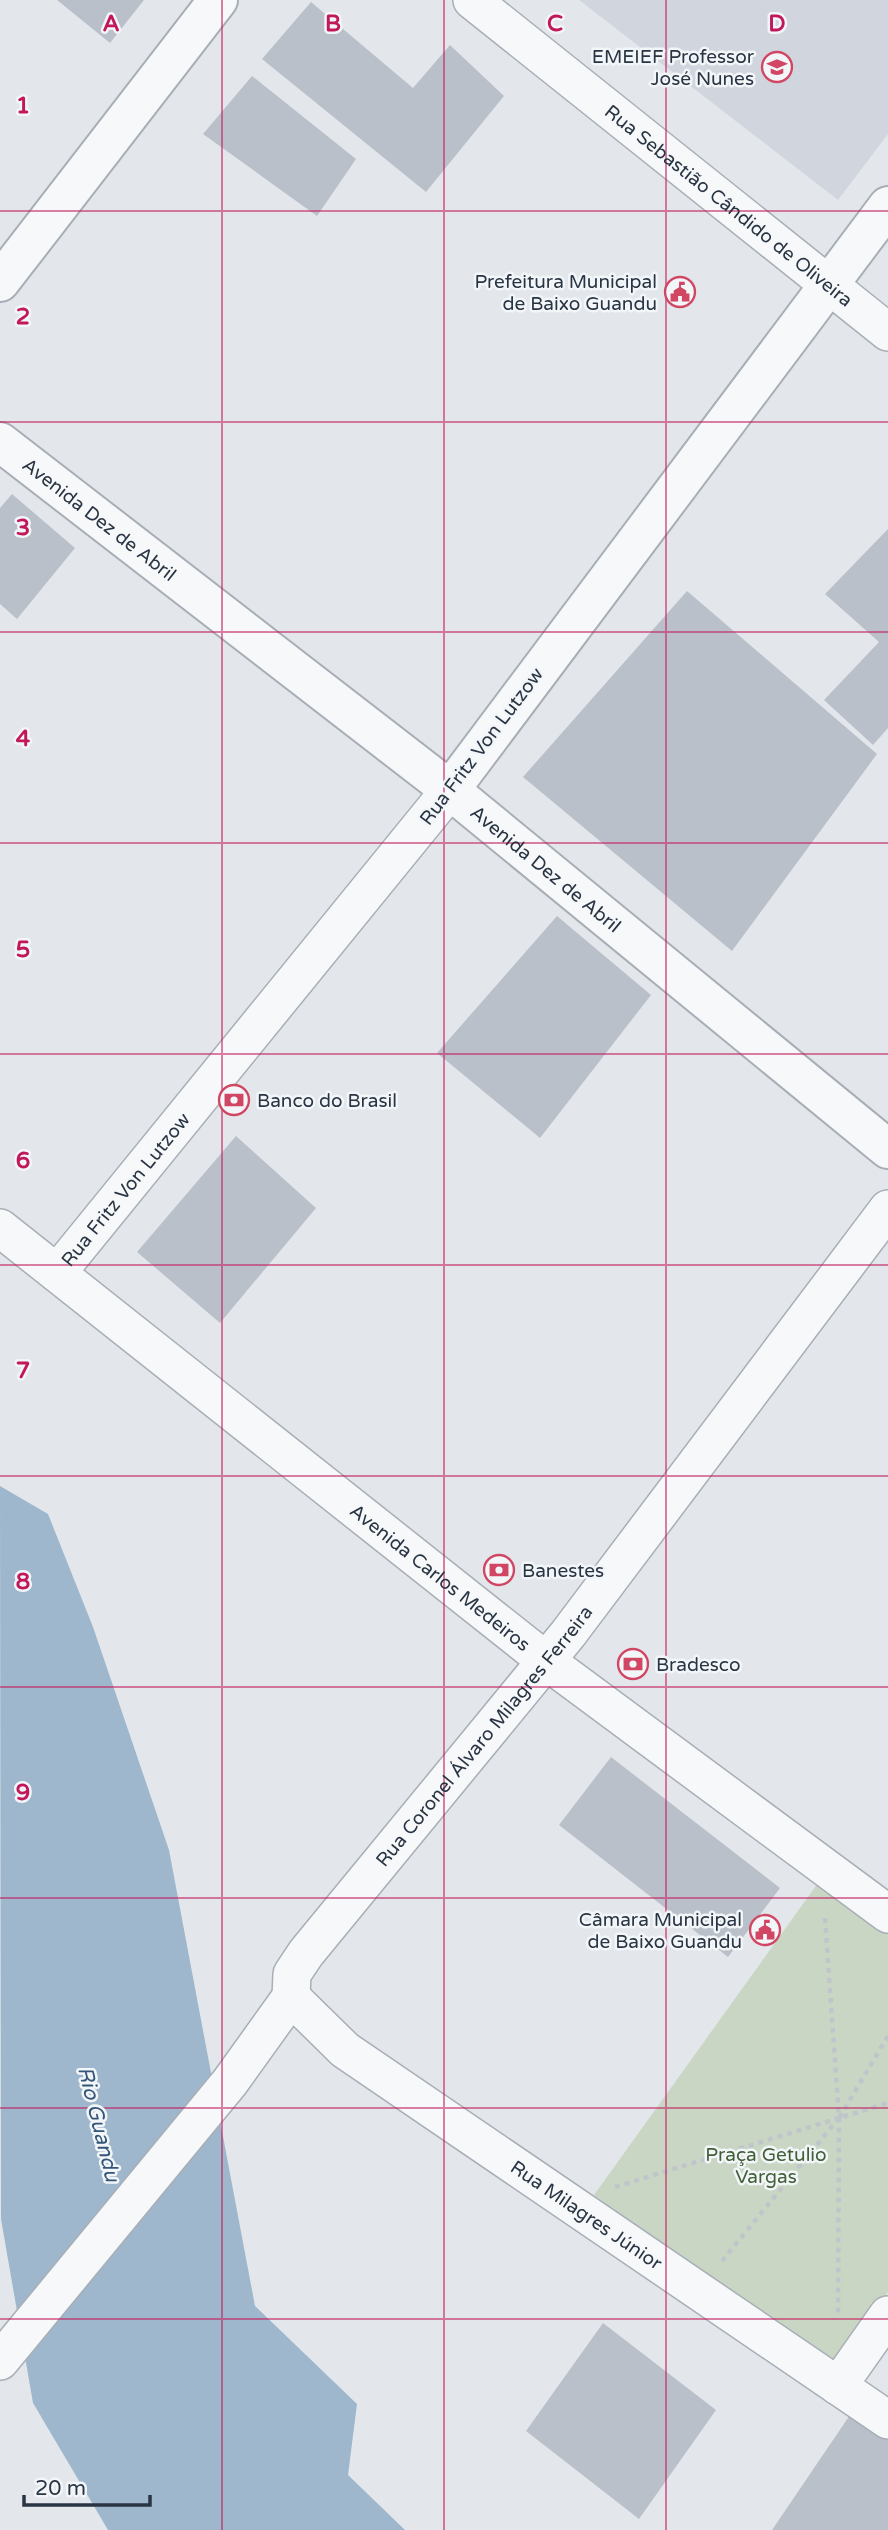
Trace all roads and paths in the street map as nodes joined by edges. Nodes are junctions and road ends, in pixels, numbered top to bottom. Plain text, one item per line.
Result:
1 (218, 0) edge
2 (472, 0) edge
3 (888, 206) edge
4 (0, 282) edge
5 (828, 283) junction
6 (888, 332) edge
7 (0, 442) edge
8 (450, 790) junction
9 (888, 1149) edge
10 (888, 1209) edge
11 (0, 1228) edge
12 (57, 1273) junction
13 (545, 1660) junction
14 (821, 1865) junction
15 (888, 1914) edge
16 (291, 1997) junction
17 (888, 2036) edge
18 (888, 2104) edge
19 (839, 2118) junction
20 (570, 2201) junction
21 (699, 2290) junction
22 (888, 2315) edge
23 (838, 2319) dead end
24 (4, 2356) edge
25 (838, 2386) junction
26 (888, 2420) edge

1 - 4 street
2 - 5 street, Rua Sebastião Cândido de Oliveira
3 - 5 street, Rua Fritz Von Lutzow
5 - 6 street, Rua Sebastião Cândido de Oliveira
5 - 8 street, Rua Fritz Von Lutzow
7 - 8 street, Avenida Dez de Abril
8 - 9 street, Avenida Dez de Abril
8 - 12 street, Rua Fritz Von Lutzow
10 - 13 street, Rua Coronel Álvaro Milagres Ferreira
11 - 12 street, Avenida Carlos Medeiros
12 - 13 street, Avenida Carlos Medeiros
13 - 14 street, Avenida Carlos Medeiros
13 - 16 street, Rua Coronel Álvaro Milagres Ferreira
14 - 15 street, Avenida Carlos Medeiros
14 - 19 path
16 - 20 street, Rua Milagres Júnior
16 - 24 street
17 - 19 path
18 - 19 path
19 - 20 path
19 - 21 path
19 - 23 path
20 - 21 street, Rua Milagres Júnior
21 - 25 street, Rua Milagres Júnior
22 - 25 street
25 - 26 street, Rua Milagres Júnior

